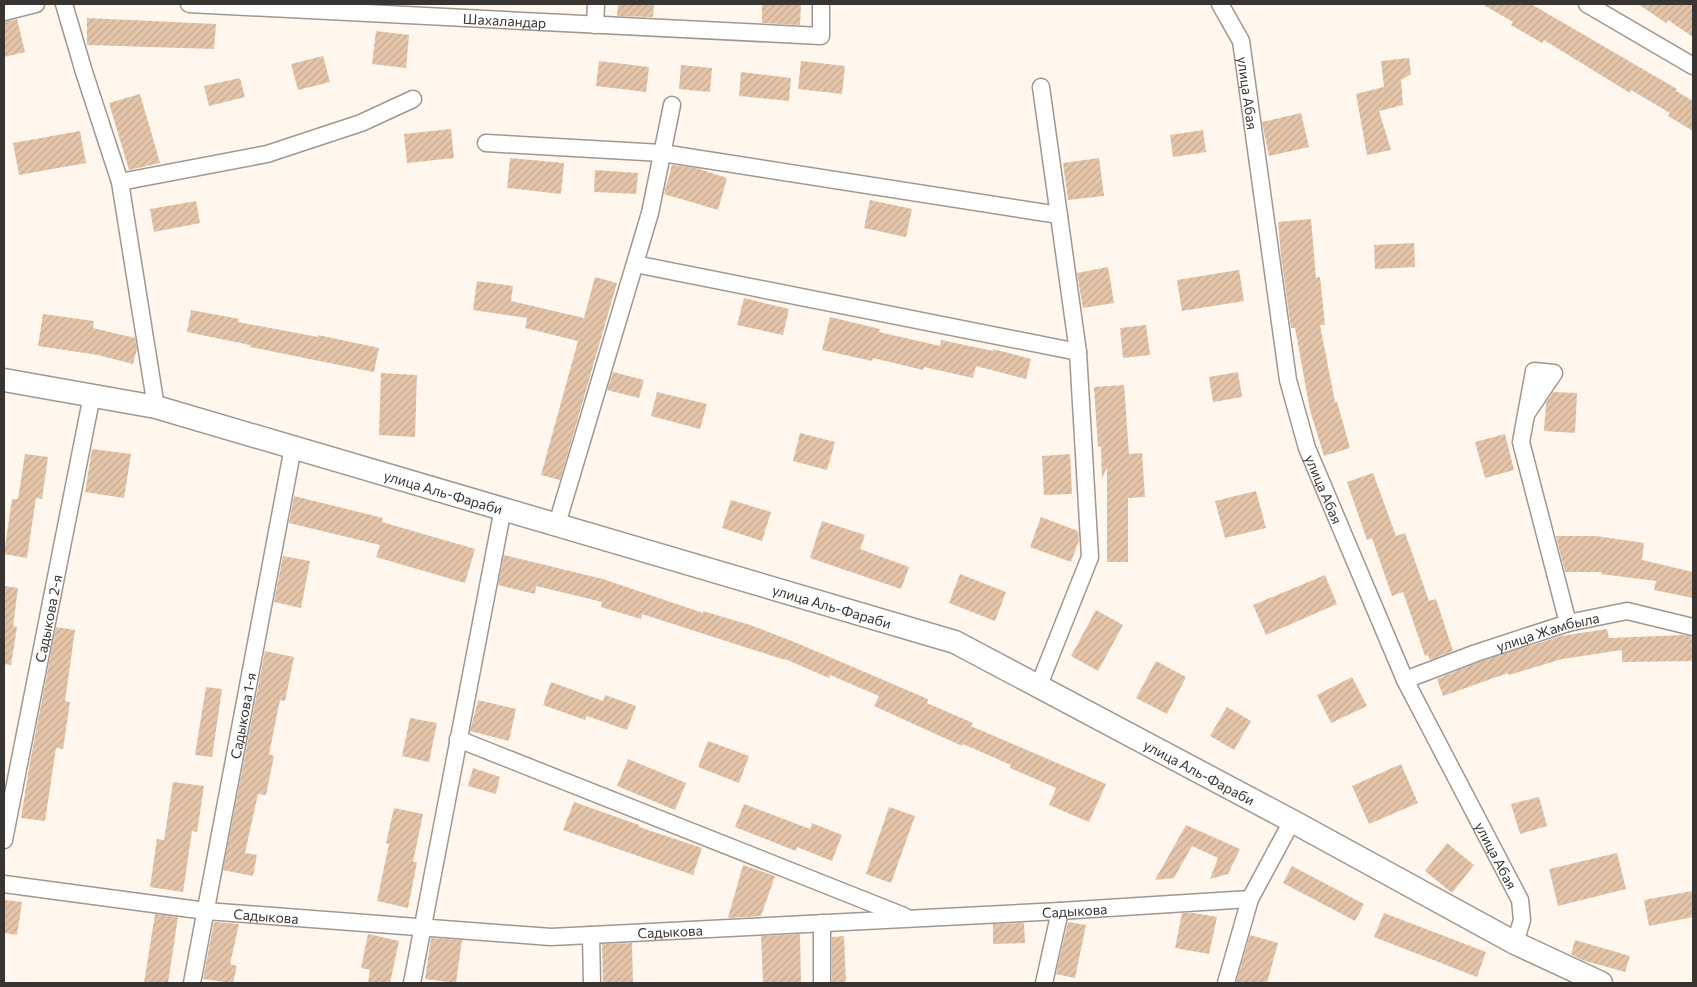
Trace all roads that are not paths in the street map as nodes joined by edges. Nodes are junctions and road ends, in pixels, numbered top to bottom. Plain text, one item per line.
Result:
1 (36, 4) edge
2 (64, 4) edge
3 (189, 4) edge
4 (596, 4) edge
5 (821, 4) edge
6 (1220, 4) edge
7 (1587, 4) edge
8 (385, 9) edge
9 (4, 12) edge
10 (595, 25) junction
11 (1693, 66) edge
12 (1041, 87) dead end
13 (413, 99) dead end
14 (672, 105) dead end
15 (486, 142) dead end
16 (662, 153) junction
17 (120, 182) junction
18 (1059, 215) junction
19 (635, 264) junction
20 (1078, 352) junction
21 (4, 380) edge
22 (92, 396) junction
23 (156, 406) junction
24 (1527, 413) dead end
25 (293, 446) junction
26 (503, 508) junction
27 (558, 524) junction
28 (1568, 623) junction
29 (1693, 627) edge
30 (1405, 680) junction
31 (1039, 685) junction
32 (458, 739) junction
33 (1292, 821) junction
34 (4, 840) edge
35 (4, 884) edge
36 (1250, 899) junction
37 (206, 911) junction
38 (1060, 911) junction
39 (910, 919) junction
40 (822, 923) junction
41 (422, 927) junction
42 (590, 935) junction
43 (1515, 942) junction
44 (192, 983) edge
45 (412, 983) edge
46 (592, 983) edge
47 (822, 983) edge
48 (1044, 983) edge
49 (1226, 983) edge
50 (1600, 983) edge

1 - 9 street
2 - 17 street
3 - 8 street, Шахаландар
4 - 10 street
5 - 10 street, Шахаландар
6 - 30 street, улица Абая
7 - 11 street
8 - 10 street, Шахаландар
12 - 18 street
13 - 17 street
14 - 16 street
15 - 16 street
16 - 18 street
16 - 19 street
17 - 23 street
18 - 20 street
19 - 20 street
19 - 27 street
20 - 31 street
21 - 22 main road, улица Аль-Фараби
22 - 23 main road, улица Аль-Фараби
22 - 34 street, Садыкова 2-я
23 - 25 main road, улица Аль-Фараби
24 - 28 street
25 - 26 main road, улица Аль-Фараби
25 - 37 street, Садыкова 1-я
26 - 27 main road, улица Аль-Фараби
26 - 32 street
27 - 31 main road, улица Аль-Фараби
28 - 29 street, улица Жамбыла
28 - 30 street, улица Жамбыла
30 - 43 street, улица Абая
31 - 33 main road, улица Аль-Фараби
32 - 39 street
32 - 41 street
33 - 36 street
33 - 43 main road, улица Аль-Фараби
35 - 37 street, Садыкова
36 - 38 street, Садыкова
36 - 49 street
37 - 41 street, Садыкова
37 - 44 street, Садыкова 1-я
38 - 39 street, Садыкова
38 - 48 street
39 - 40 street, Садыкова
40 - 42 street, Садыкова
40 - 47 street
41 - 42 street, Садыкова
41 - 45 street
42 - 46 street
43 - 50 main road, улица Аль-Фараби

